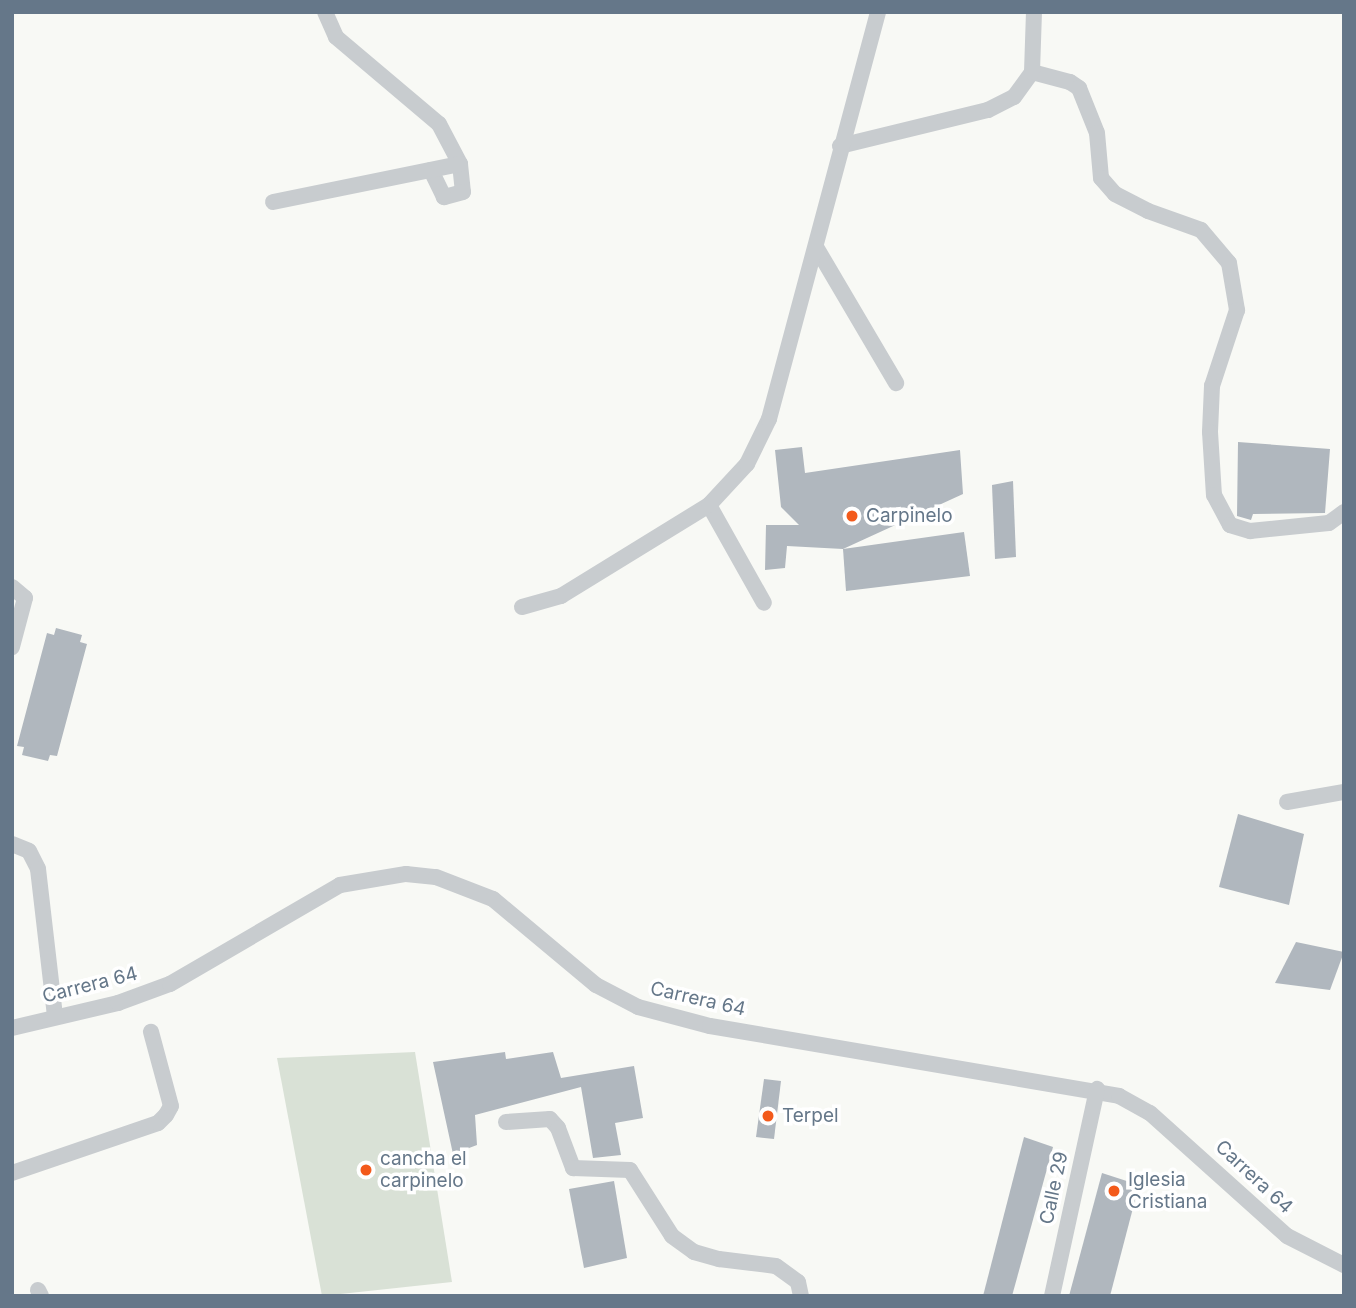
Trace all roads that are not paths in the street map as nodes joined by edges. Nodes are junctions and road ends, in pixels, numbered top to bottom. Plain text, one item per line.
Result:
1 (325, 12) edge
2 (878, 12) edge
3 (1034, 12) edge
4 (1032, 72) junction
5 (840, 146) junction
6 (460, 163) junction
7 (431, 170) junction
8 (273, 202) dead end
9 (816, 247) junction
10 (896, 383) dead end
11 (709, 505) junction
12 (1344, 512) edge
13 (12, 587) edge
14 (764, 603) dead end
15 (522, 607) dead end
16 (12, 648) edge
17 (1344, 792) edge
18 (1287, 802) dead end
19 (12, 844) edge
20 (55, 1016) junction
21 (12, 1028) edge
22 (151, 1032) dead end
23 (1097, 1089) junction
24 (506, 1122) dead end
25 (12, 1173) edge
26 (1344, 1265) edge
27 (801, 1296) edge
28 (1052, 1296) edge

1 - 6 street
2 - 5 street
3 - 4 street
4 - 5 street
4 - 12 street
5 - 9 street
6 - 7 street
6 - 7 street
7 - 8 street
9 - 10 street
9 - 11 street
11 - 14 street
11 - 15 street
13 - 16 street
17 - 18 street
19 - 20 street
20 - 21 street, Carrera 64
20 - 23 street, Carrera 64
22 - 25 street
23 - 26 street, Carrera 64
23 - 28 street, Calle 29
24 - 27 street

